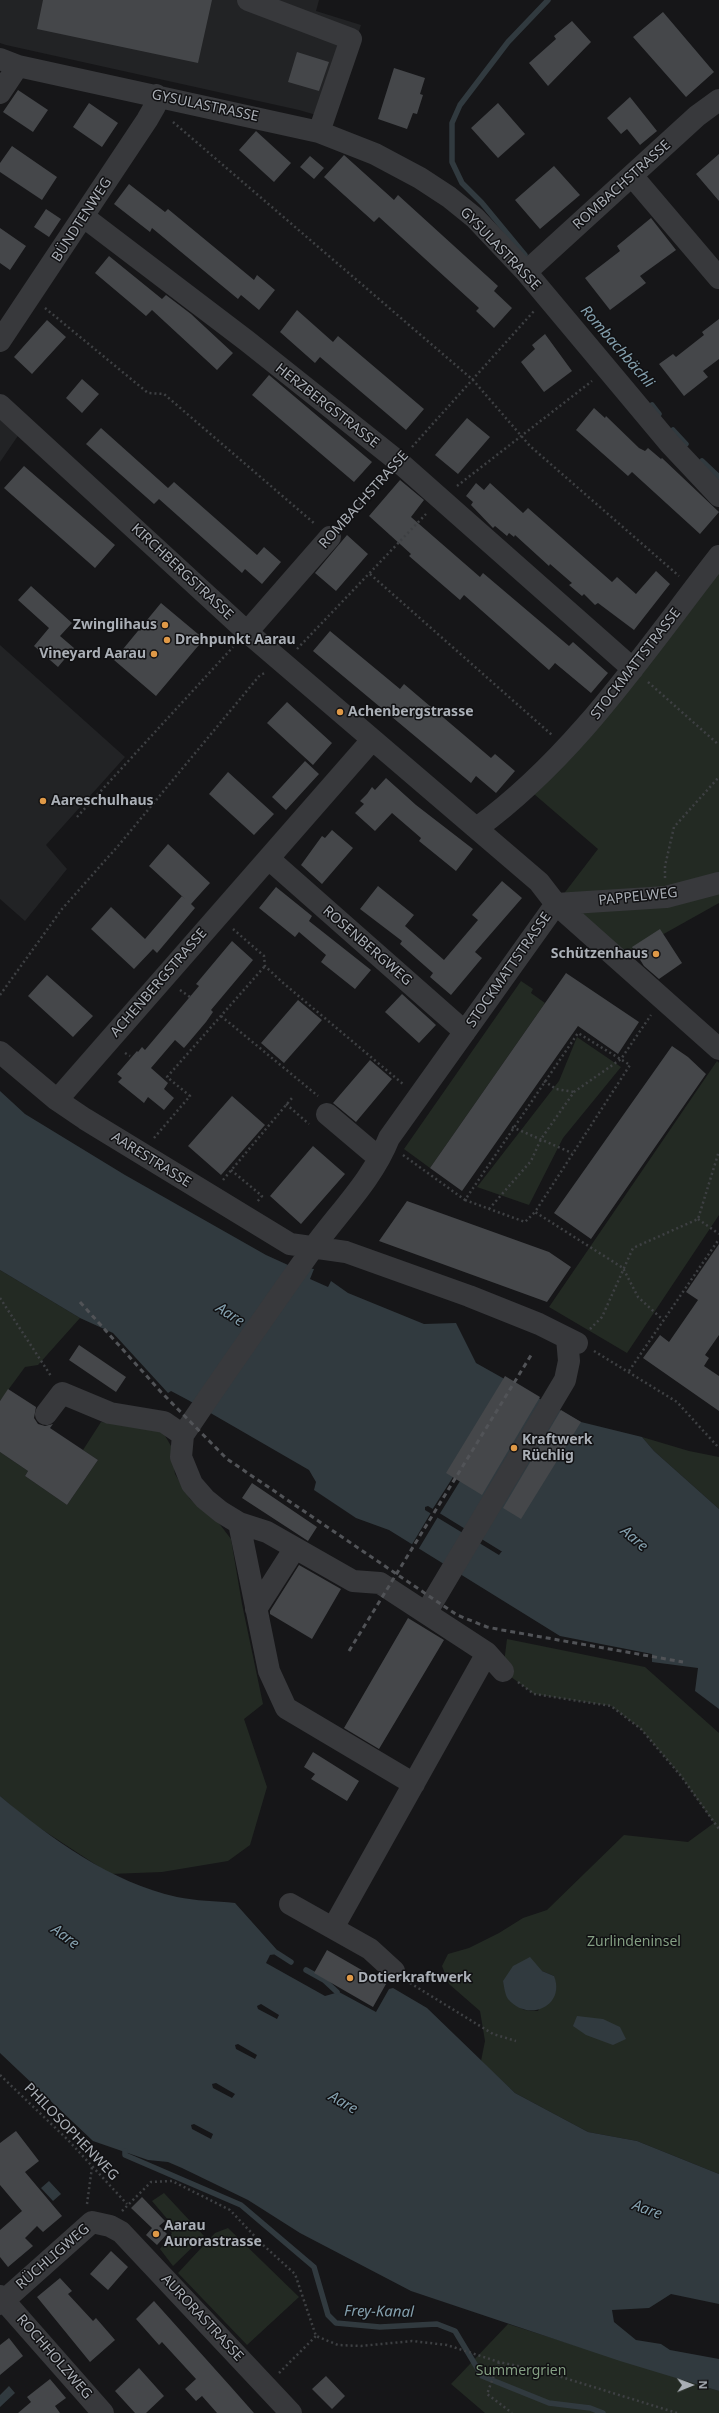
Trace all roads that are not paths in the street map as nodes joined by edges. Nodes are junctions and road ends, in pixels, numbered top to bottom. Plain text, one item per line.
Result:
1 (248, 0) edge
2 (9, 63) edge
3 (0, 93) edge
4 (155, 100) junction
5 (719, 100) edge
6 (319, 132) junction
7 (633, 177) junction
8 (84, 217) junction
9 (526, 272) junction
10 (719, 278) edge
11 (0, 341) edge
12 (0, 405) edge
13 (719, 496) edge
14 (330, 537) road end
15 (719, 556) edge
16 (247, 632) junction
17 (633, 669) junction
18 (372, 740) junction
19 (478, 828) junction
20 (269, 859) junction
21 (719, 883) edge
22 (556, 904) junction
23 (465, 1032) junction
24 (719, 1049) edge
25 (0, 1052) edge
26 (57, 1100) junction
27 (325, 1108) road end
28 (379, 1158) junction
29 (309, 1255) junction
30 (46, 1414) dead end
31 (183, 1435) junction
32 (238, 1523) junction
33 (295, 1548) junction
34 (256, 1610) junction
35 (426, 1613) junction
36 (487, 1653) junction
37 (503, 1671) road end
38 (414, 1784) junction
39 (290, 1904) dead end
40 (333, 1928) junction
41 (394, 1971) road end
42 (110, 2226) joint
43 (1, 2300) edge
44 (103, 2413) edge
45 (291, 2413) edge

1 - 6 street
2 - 3 street
2 - 4 street, GYSULASTRASSE
4 - 6 street, GYSULASTRASSE
4 - 8 street, BÜNDTENWEG
5 - 7 street, ROMBACHSTRASSE
6 - 9 street, GYSULASTRASSE
7 - 9 street, ROMBACHSTRASSE
7 - 10 street
8 - 11 street, BÜNDTENWEG
8 - 17 street, HERZBERGSTRASSE
9 - 13 street, GYSULASTRASSE
12 - 16 street, KIRCHBERGSTRASSE
14 - 16 street, ROMBACHSTRASSE
15 - 17 street, STOCKMATTSTRASSE
16 - 18 street, KIRCHBERGSTRASSE
17 - 19 street, STOCKMATTSTRASSE
18 - 19 street, KIRCHBERGSTRASSE
18 - 20 street, ACHENBERGSTRASSE
19 - 22 street, STOCKMATTSTRASSE
20 - 23 street, ROSENBERGWEG
20 - 26 street, ACHENBERGSTRASSE
21 - 22 street, PAPPELWEG
22 - 23 street, STOCKMATTSTRASSE
22 - 24 street
23 - 28 street, STOCKMATTSTRASSE
25 - 26 street, AARESTRASSE
26 - 29 street, AARESTRASSE
27 - 28 street
28 - 29 street, STOCKMATTSTRASSE
29 - 31 street, STOCKMATTSTRASSE
29 - 35 street, AARESTRASSE
30 - 31 street
31 - 32 street
32 - 33 street
32 - 34 street
33 - 34 street
33 - 35 street
34 - 38 street
35 - 36 street
36 - 37 street
36 - 38 street
38 - 40 street
39 - 40 street
40 - 41 street
42 - 43 street, RÜCHLIGWEG
42 - 45 street, AURORASTRASSE
43 - 44 street, ROCHHOLZWEG

